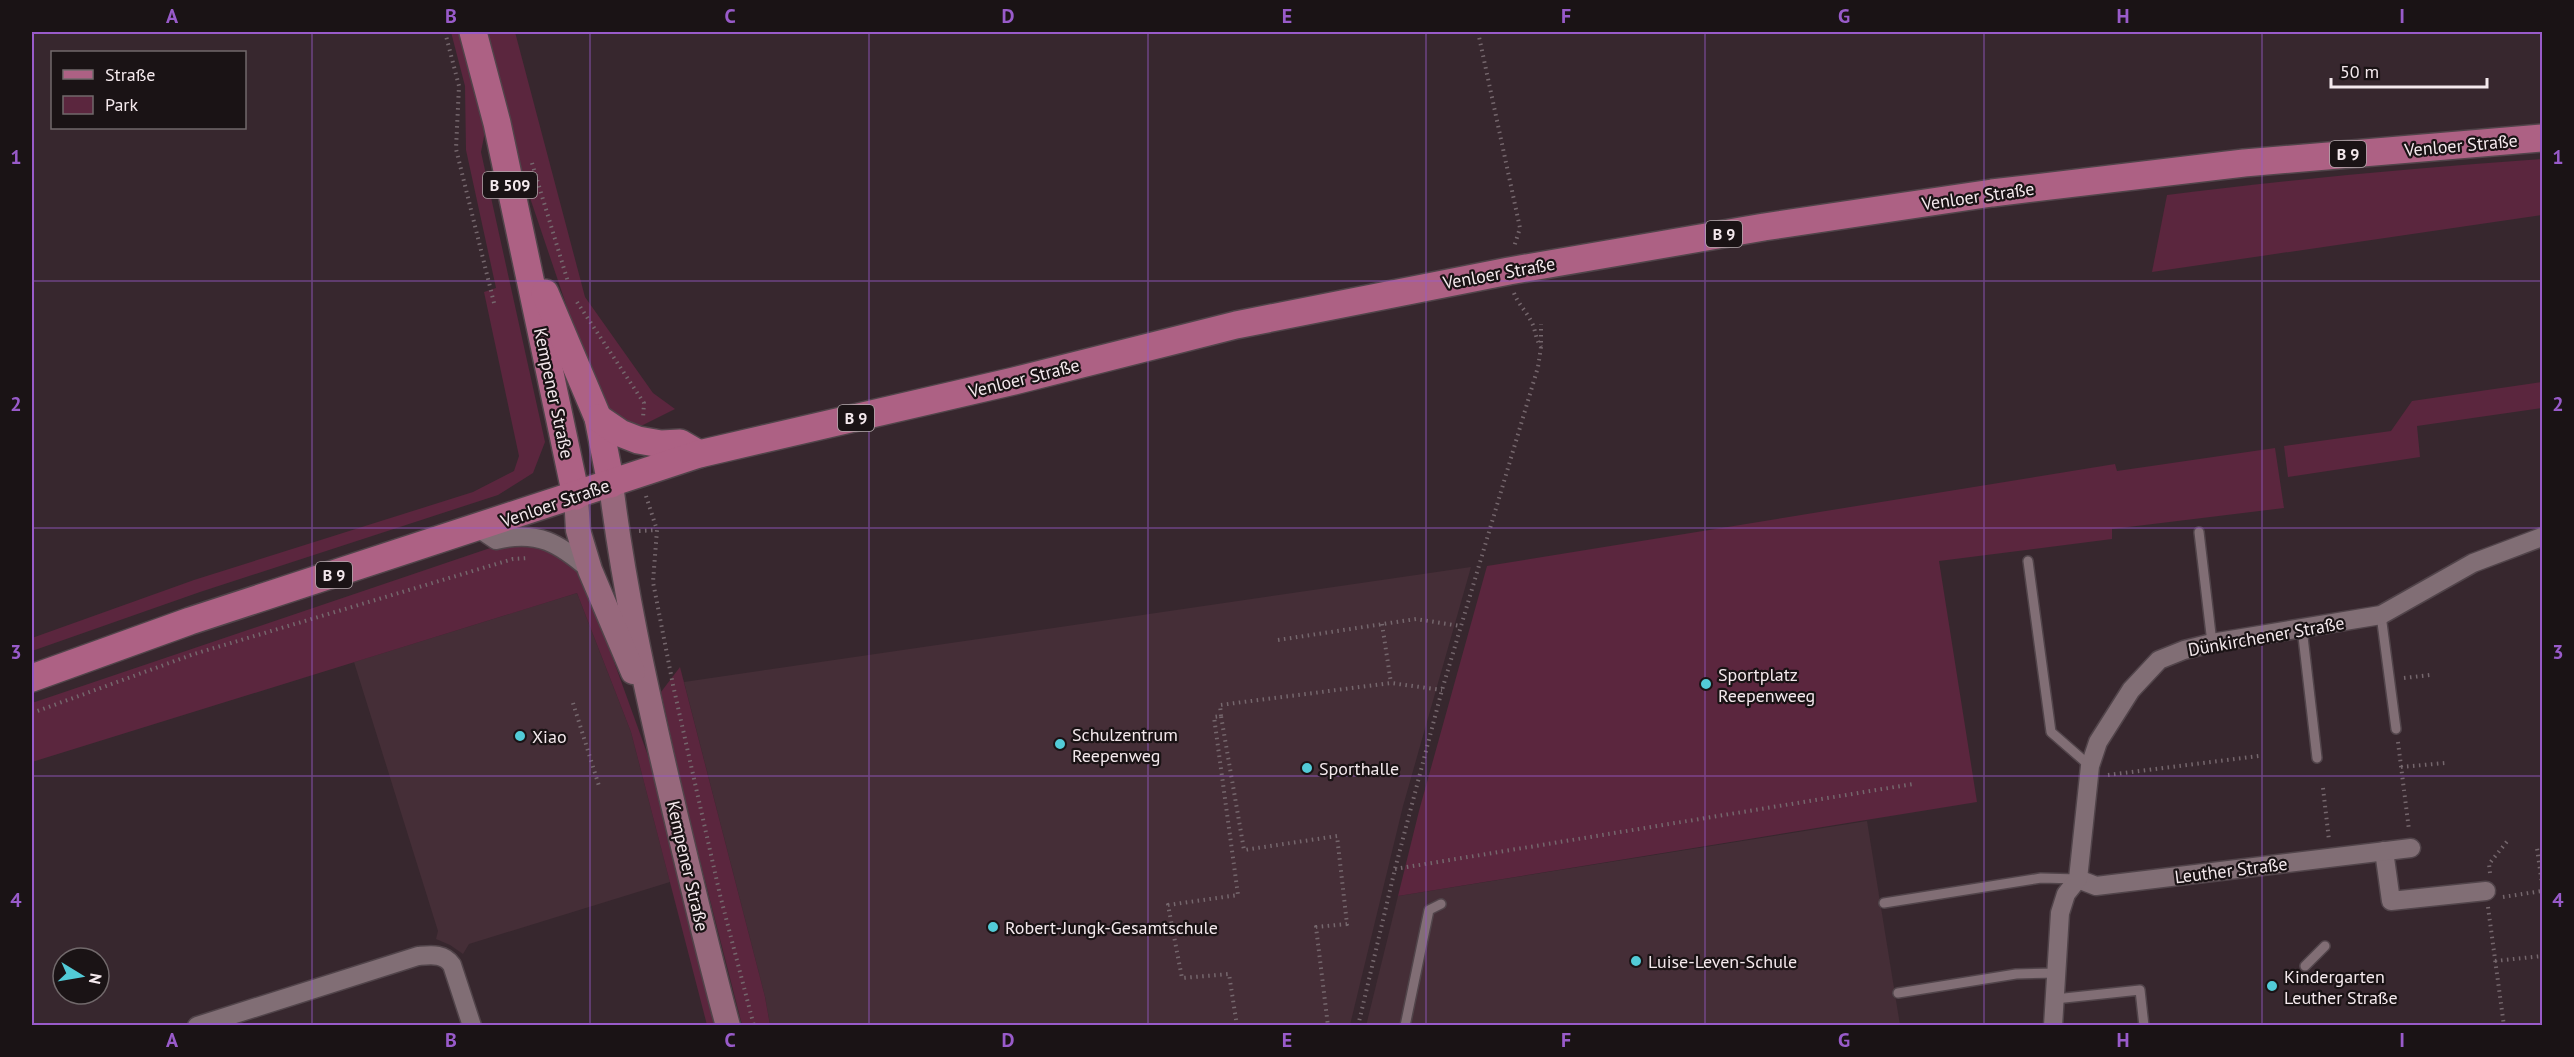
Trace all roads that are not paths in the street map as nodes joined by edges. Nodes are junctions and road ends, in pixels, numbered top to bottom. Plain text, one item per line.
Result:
1 (473, 32) edge
2 (2542, 138) edge
3 (523, 247) junction
4 (598, 418) junction
5 (699, 454) junction
6 (611, 484) junction
7 (576, 496) junction
8 (478, 528) junction
9 (2199, 532) dead end
10 (2542, 537) edge
11 (2028, 561) dead end
12 (590, 570) junction
13 (2381, 615) junction
14 (2302, 628) junction
15 (2212, 643) junction
16 (32, 678) edge
17 (650, 706) junction
18 (2396, 729) road end
19 (2317, 758) dead end
20 (2090, 772) junction
21 (2411, 848) road end
22 (2384, 851) junction
23 (2078, 879) junction
24 (2489, 891) road end
25 (1884, 903) dead end
26 (1441, 904) dead end
27 (2325, 946) dead end
28 (2305, 966) dead end
29 (2057, 973) junction
30 (1898, 993) dead end
31 (2055, 999) junction
32 (197, 1026) edge
33 (472, 1026) edge
34 (728, 1026) edge
35 (1405, 1026) edge
36 (2053, 1026) edge
37 (2144, 1026) edge

1 - 3 main road, Kempener Straße / B 509
2 - 5 main road, Venloer Straße / B 9
3 - 4 main road, Kempener Straße
3 - 7 main road, Kempener Straße
4 - 5 main road
4 - 6 main road, Kempener Straße
5 - 6 main road, Venloer Straße / B 9
6 - 7 main road, Venloer Straße / B 9
6 - 17 street, Kempener Straße
7 - 8 main road, Venloer Straße / B 9
7 - 12 street, Kempener Straße
8 - 12 street, Venloer Straße
8 - 16 main road, Venloer Straße / B 9
9 - 15 lane
10 - 13 street, Dünkirchener Straße
11 - 20 lane
12 - 17 street, Kempener Straße
13 - 14 street, Dünkirchener Straße
13 - 18 lane
14 - 15 street, Dünkirchener Straße
14 - 19 lane
15 - 20 street, Dünkirchener Straße
17 - 34 street, Kempener Straße
20 - 23 street, Dünkirchener Straße
21 - 22 street, Leuther Straße
22 - 23 street, Leuther Straße
22 - 24 street
23 - 25 lane
23 - 29 street, Dünkirchener Straße
26 - 35 lane
27 - 28 lane
29 - 30 lane
29 - 31 street, Dünkirchener Straße
31 - 36 street, Dünkirchener Straße
31 - 37 lane
32 - 33 street

